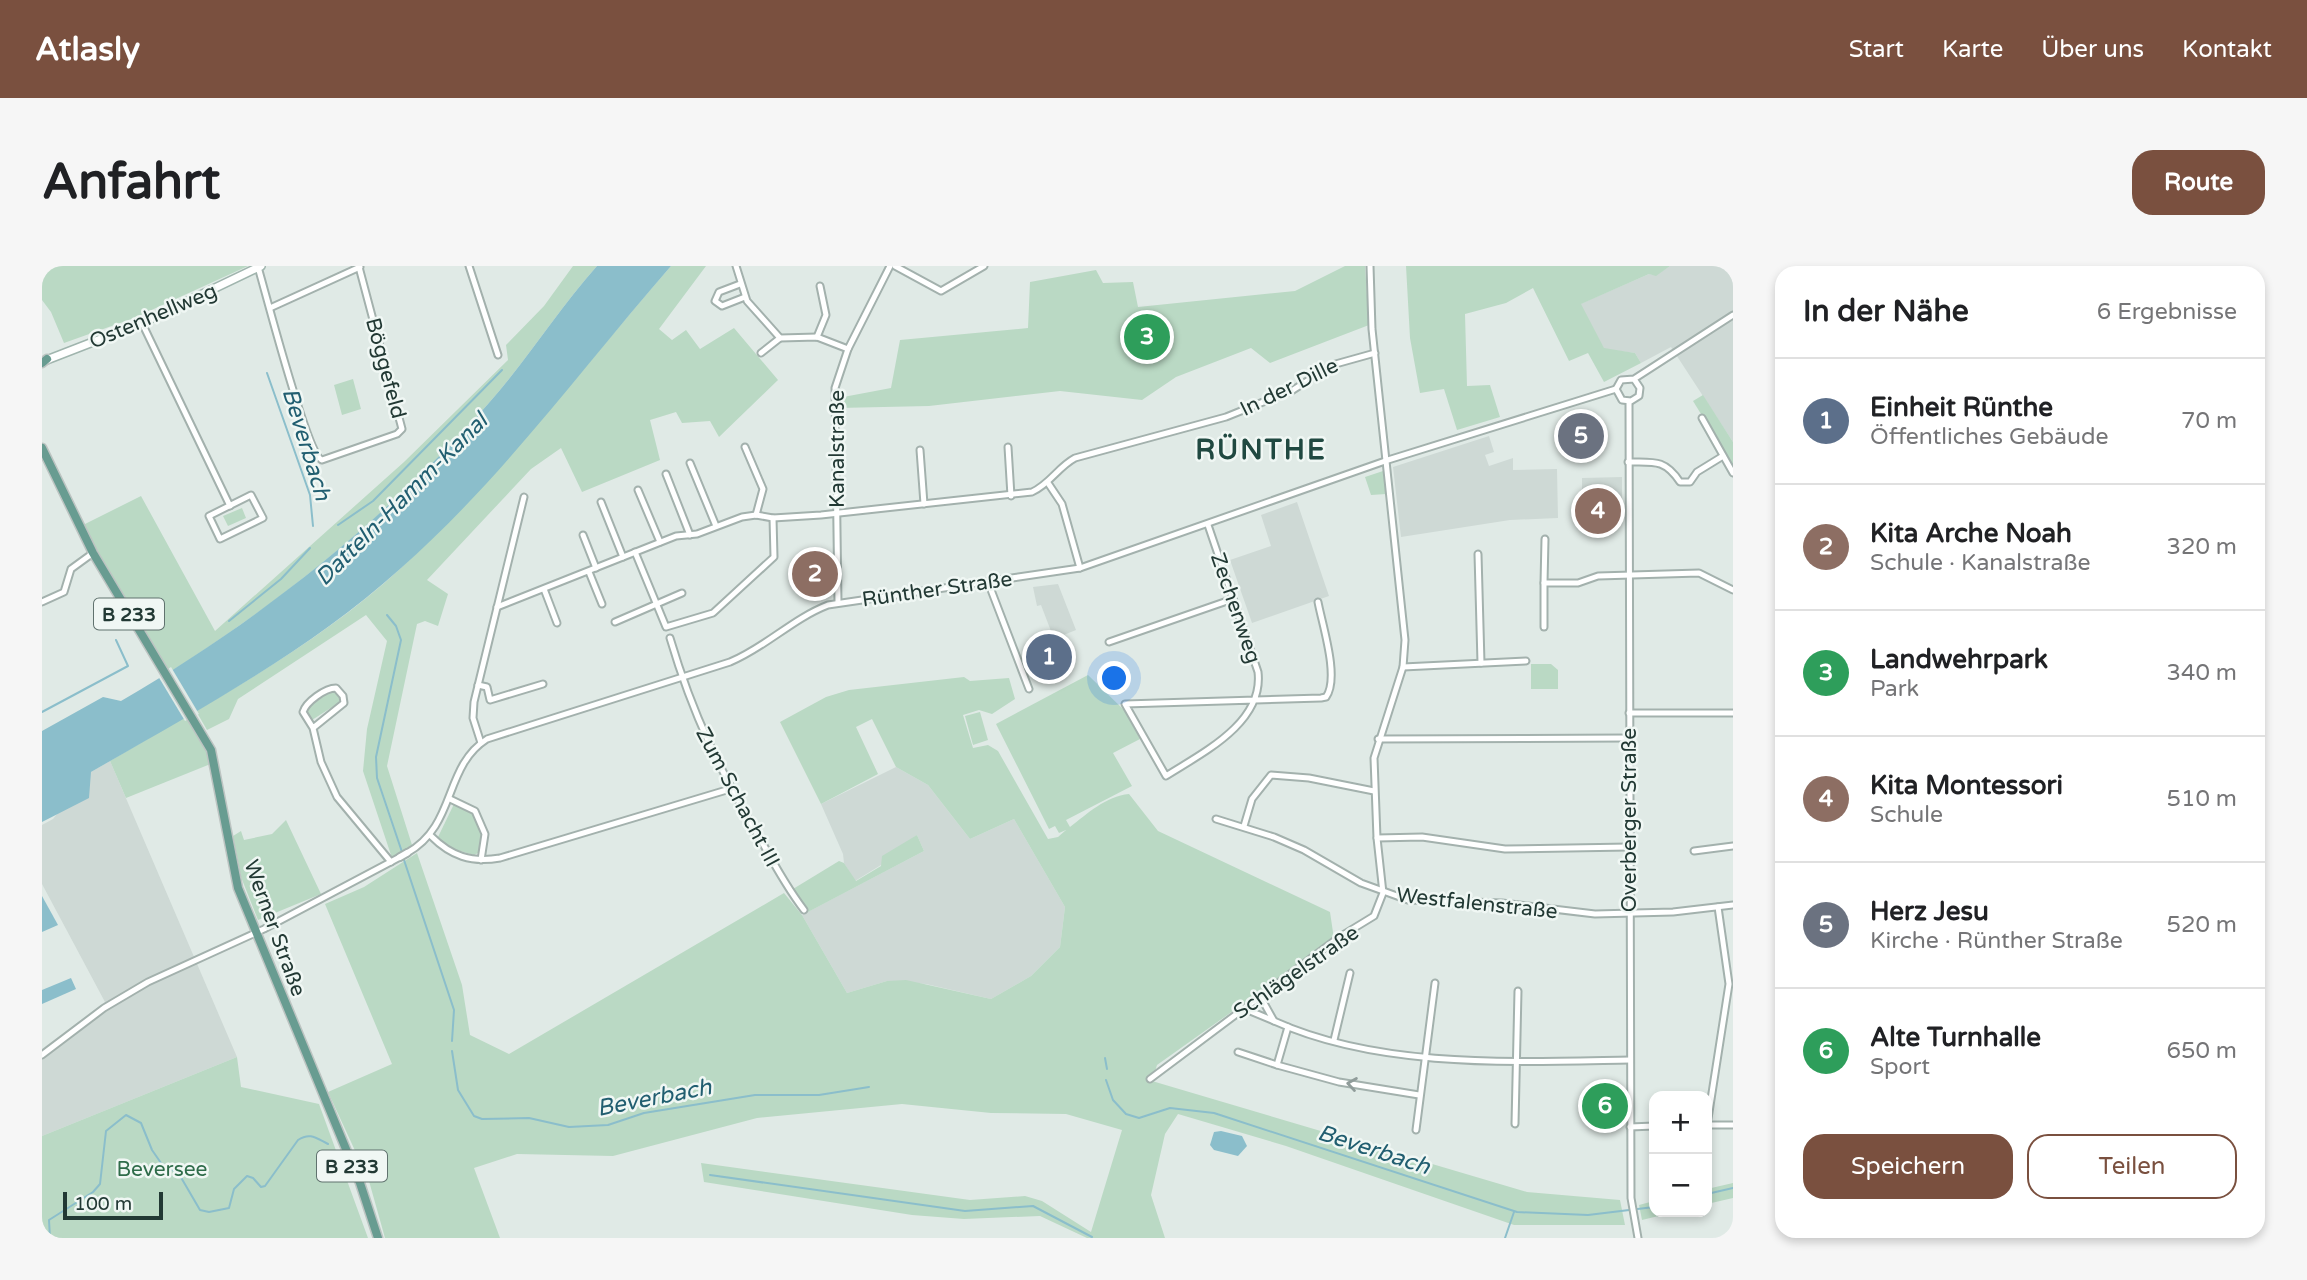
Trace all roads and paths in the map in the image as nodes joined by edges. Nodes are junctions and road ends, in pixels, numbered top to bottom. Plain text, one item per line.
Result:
1 (468, 266) edge
2 (736, 266) edge
3 (890, 266) edge
4 (895, 266) edge
5 (984, 266) edge
6 (1370, 266) edge
7 (259, 267) edge
8 (360, 267) edge
9 (740, 284) junction
10 (820, 286) dead end
11 (745, 297) junction
12 (270, 308) junction
13 (1733, 315) edge
14 (142, 323) junction
15 (817, 337) junction
16 (780, 338) junction
17 (848, 349) junction
18 (761, 353) dead end
19 (1375, 353) junction
20 (498, 355) dead end
21 (43, 361) edge
22 (1634, 379) junction
23 (1616, 389) junction
24 (1629, 402) junction
25 (1702, 418) dead end
26 (745, 447) dead end
27 (1008, 447) dead end
28 (42, 448) edge
29 (920, 450) dead end
30 (1723, 456) junction
31 (1388, 460) junction
32 (1628, 462) junction
33 (690, 463) dead end
34 (1733, 473) edge
35 (666, 474) dead end
36 (1048, 483) junction
37 (638, 490) dead end
38 (1012, 496) junction
39 (524, 497) dead end
40 (601, 502) dead end
41 (924, 503) junction
42 (230, 506) junction
43 (837, 511) junction
44 (756, 515) junction
45 (773, 518) junction
46 (1208, 524) junction
47 (716, 526) junction
48 (583, 535) dead end
49 (690, 535) junction
50 (1545, 539) dead end
51 (660, 542) junction
52 (635, 552) junction
53 (93, 553) junction
54 (1478, 554) dead end
55 (623, 557) junction
56 (596, 568) junction
57 (1080, 568) junction
58 (589, 572) junction
59 (1628, 576) junction
60 (988, 582) junction
61 (1544, 583) junction
62 (544, 589) junction
63 (1733, 590) edge
64 (682, 593) dead end
65 (1233, 599) junction
66 (42, 602) edge
67 (1318, 602) dead end
68 (838, 603) junction
69 (602, 604) dead end
70 (658, 604) junction
71 (497, 607) junction
72 (615, 622) dead end
73 (557, 623) dead end
74 (1544, 627) dead end
75 (670, 638) dead end
76 (1109, 642) dead end
77 (1526, 661) dead end
78 (1481, 663) junction
79 (1403, 667) junction
80 (682, 678) junction
81 (544, 684) dead end
82 (478, 685) junction
83 (1029, 689) dead end
84 (1256, 700) junction
85 (1629, 713) junction
86 (1733, 713) edge
87 (313, 728) junction
88 (1628, 738) junction
89 (1378, 739) junction
90 (481, 743) junction
91 (730, 789) junction
92 (1374, 791) junction
93 (450, 799) junction
94 (1216, 819) dead end
95 (1244, 826) junction
96 (431, 836) junction
97 (1377, 838) junction
98 (1733, 846) edge
99 (1629, 847) junction
100 (1694, 851) dead end
101 (481, 860) junction
102 (391, 862) junction
103 (1383, 893) junction
104 (1733, 905) edge
105 (1718, 907) junction
106 (804, 910) dead end
107 (1629, 914) junction
108 (255, 933) junction
109 (1350, 974) dead end
110 (1435, 982) dead end
111 (1518, 991) dead end
112 (1260, 996) junction
113 (1243, 1008) junction
114 (1274, 1021) junction
115 (1289, 1027) junction
116 (1334, 1040) junction
117 (1238, 1052) dead end
118 (42, 1055) edge
119 (1424, 1055) junction
120 (1630, 1060) junction
121 (1515, 1062) junction
122 (1277, 1065) junction
123 (1150, 1079) dead end
124 (1712, 1093) edge
125 (1419, 1095) junction
126 (1515, 1124) dead end
127 (1712, 1125) edge
128 (1733, 1125) edge
129 (1649, 1126) edge
130 (1630, 1127) junction
131 (1416, 1130) dead end
132 (378, 1238) edge
133 (1638, 1238) edge

1 - 20 street
2 - 9 street
3 - 17 street, Kanalstraße
4 - 5 street
6 - 19 street
7 - 12 street, Böggefeld
7 - 14 main road, Ostenhellweg
8 - 12 street, Böggefeld
8 - 12 street, Böggefeld
9 - 11 street
9 - 11 street
10 - 15 street
11 - 16 street
13 - 22 street, Rünther Straße
14 - 21 main road, Ostenhellweg
14 - 42 street
15 - 16 street
15 - 17 street
16 - 18 street
17 - 43 street, Kanalstraße
19 - 31 street
19 - 36 street, In der Dille
22 - 23 street, Rünther Straße
22 - 24 street
23 - 24 street
23 - 31 street, Rünther Straße
24 - 32 street, Overberger Straße
25 - 30 street
26 - 44 street
27 - 38 street
28 - 53 main road, Werner Straße / B 233
29 - 41 street
30 - 32 street
30 - 34 street
31 - 46 street, Rünther Straße
31 - 79 street
32 - 59 street, Overberger Straße
33 - 47 street
35 - 49 street
36 - 38 street, In der Dille
36 - 57 street
37 - 51 street
38 - 41 street, In der Dille
39 - 71 street
40 - 55 street
41 - 43 street, In der Dille
42 - 42 street
43 - 45 street, In der Dille
43 - 68 street, Kanalstraße
44 - 45 street, In der Dille
44 - 47 street
45 - 70 street
46 - 57 street, Rünther Straße
46 - 65 street, Zechenweg
47 - 49 street
48 - 56 street
49 - 51 street
50 - 61 street
51 - 52 street
52 - 55 street
52 - 70 street
53 - 66 street
53 - 108 main road, Werner Straße / B 233
54 - 78 street
55 - 56 street
56 - 58 street
57 - 60 street, Rünther Straße
58 - 62 street
58 - 69 street
59 - 61 street
59 - 63 street
59 - 85 street, Overberger Straße
60 - 68 street, Rünther Straße
60 - 83 street
61 - 74 street
62 - 71 street
62 - 73 street
64 - 70 street
65 - 76 street
65 - 84 street, Zechenweg
67 - 84 street
68 - 80 street, Rünther Straße
70 - 72 street
71 - 82 street
75 - 80 street, Zum Schacht III
77 - 78 street
78 - 79 street
79 - 89 street
80 - 90 street, Rünther Straße
80 - 91 street, Zum Schacht III
81 - 82 street
82 - 90 street
84 - 84 street
85 - 86 street
85 - 88 street, Overberger Straße
87 - 87 street
87 - 102 street
88 - 89 street
88 - 99 street, Overberger Straße
89 - 92 street
90 - 93 street
91 - 101 street
91 - 106 street, Zum Schacht III
92 - 95 street
92 - 97 street
93 - 96 street
93 - 101 street
94 - 95 street, Westfalenstraße
95 - 103 street, Westfalenstraße
96 - 101 street
96 - 102 street
97 - 99 street
97 - 103 street
98 - 100 street
99 - 107 street, Overberger Straße
102 - 108 street
103 - 107 street, Westfalenstraße
103 - 112 street, Schlägelstraße
104 - 105 street, Westfalenstraße
105 - 107 street, Westfalenstraße
105 - 124 street
107 - 120 street, Overberger Straße
108 - 118 street
108 - 132 main road, Werner Straße / B 233
109 - 116 street
110 - 119 street
111 - 121 street
112 - 113 street, Schlägelstraße
112 - 114 street
113 - 114 street
113 - 123 street, Schlägelstraße
114 - 115 street
115 - 116 street
115 - 122 street
116 - 119 street
117 - 122 street
119 - 121 street
119 - 125 street
120 - 121 street
120 - 130 street, Overberger Straße
121 - 126 street
125 -> 122 street
125 - 131 street
127 - 128 street
129 - 130 street
130 - 133 street, Overberger Straße

